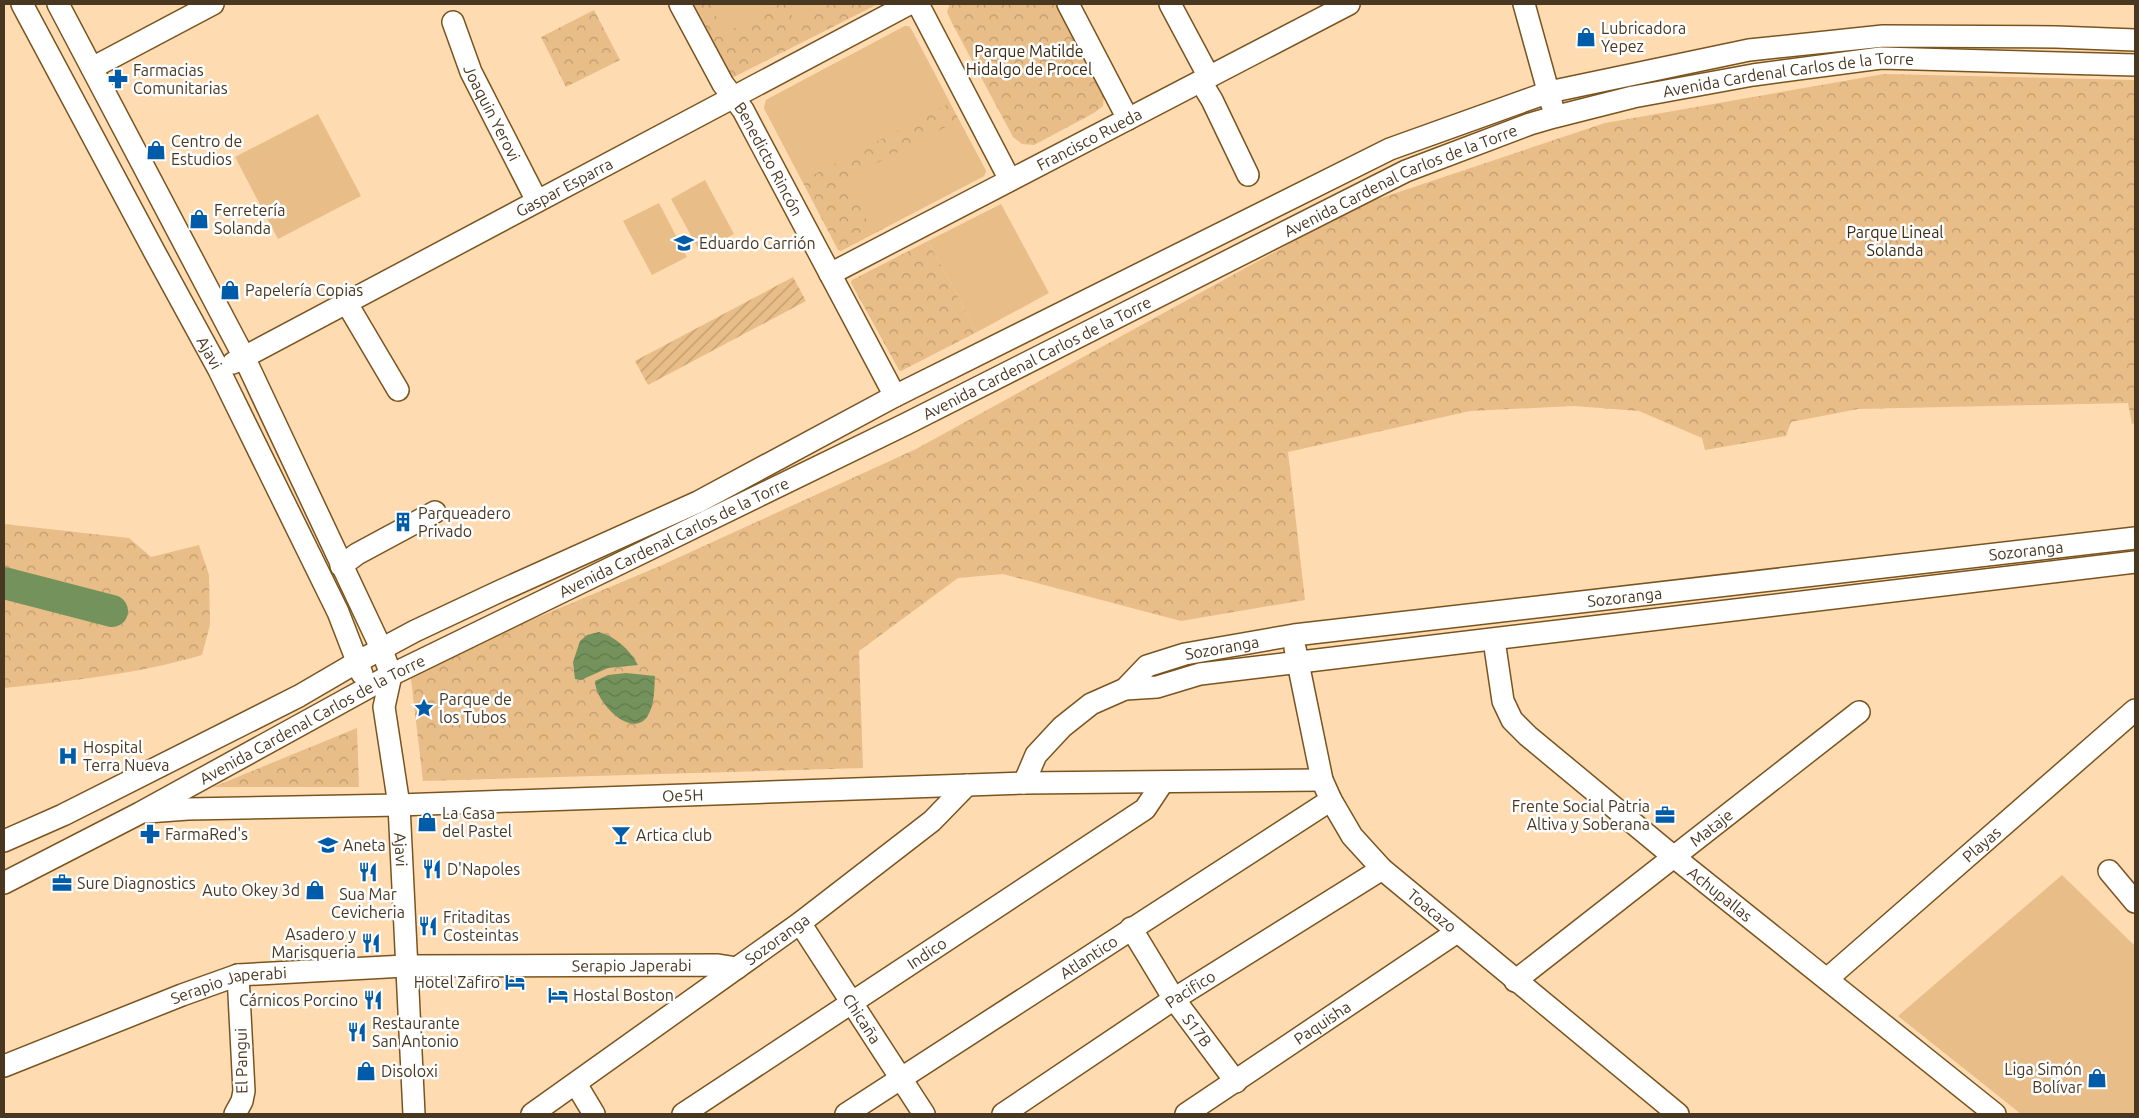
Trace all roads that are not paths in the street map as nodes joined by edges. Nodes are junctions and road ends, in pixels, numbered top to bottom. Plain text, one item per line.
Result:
1 (22, 4) edge
2 (58, 4) edge
3 (213, 4) edge
4 (680, 4) edge
5 (909, 4) edge
6 (918, 4) edge
7 (1068, 4) edge
8 (1170, 4) edge
9 (1349, 4) edge
10 (1524, 4) edge
11 (453, 22) dead end
12 (2135, 40) edge
13 (2135, 65) edge
14 (92, 68) junction
15 (1205, 80) junction
16 (1549, 92) junction
17 (733, 97) junction
18 (1554, 117) junction
19 (1128, 119) junction
20 (1248, 175) dead end
21 (1010, 180) junction
22 (537, 201) junction
23 (830, 274) junction
24 (346, 302) junction
25 (244, 357) junction
26 (219, 370) junction
27 (398, 390) dead end
28 (895, 396) junction
29 (434, 512) dead end
30 (2135, 538) edge
31 (2135, 562) edge
32 (341, 566) junction
33 (1294, 635) junction
34 (1494, 640) junction
35 (382, 650) junction
36 (358, 661) junction
37 (1297, 662) junction
38 (391, 675) junction
39 (367, 688) junction
40 (1124, 689) junction
41 (384, 707) junction
42 (2135, 710) edge
43 (1859, 712) dead end
44 (1322, 780) junction
45 (1163, 782) junction
46 (1024, 783) junction
47 (967, 786) junction
48 (1331, 800) junction
49 (399, 805) junction
50 (140, 813) junction
51 (4, 841) edge
52 (1674, 857) junction
53 (1382, 869) junction
54 (2109, 871) dead end
55 (4, 883) edge
56 (2135, 902) edge
57 (800, 923) junction
58 (1131, 928) junction
59 (1457, 932) junction
60 (406, 966) junction
61 (737, 968) junction
62 (238, 976) junction
63 (1827, 979) junction
64 (1516, 981) junction
65 (1174, 999) junction
66 (852, 1004) junction
67 (4, 1066) edge
68 (901, 1079) junction
69 (1236, 1082) junction
70 (576, 1084) junction
71 (236, 1114) edge
72 (414, 1114) edge
73 (532, 1114) edge
74 (594, 1114) edge
75 (683, 1114) edge
76 (846, 1114) edge
77 (924, 1114) edge
78 (1002, 1114) edge
79 (1186, 1114) edge
80 (1678, 1114) edge
81 (1995, 1114) edge

1 - 26 street, Ajavi
2 - 14 street, Ajavi
3 - 14 street
4 - 17 street, Benedicto Rincón
5 - 17 street, Gaspar Esparra
6 - 21 street
7 - 19 street
8 - 15 street
9 - 15 street, Francisco Rueda
10 - 16 street
11 - 22 street, Joaquin Yerovi
12 - 16 street, Avenida Cardenal Carlos de la Torre
13 - 18 street, Avenida Cardenal Carlos de la Torre
14 - 25 street, Ajavi
15 - 19 street, Francisco Rueda
15 - 20 street
16 - 18 street
16 - 28 street, Avenida Cardenal Carlos de la Torre
17 - 22 street, Gaspar Esparra
17 - 23 street, Benedicto Rincón
18 - 38 street, Avenida Cardenal Carlos de la Torre
19 - 21 street, Francisco Rueda
21 - 23 street, Francisco Rueda
22 - 24 street, Gaspar Esparra
23 - 28 street, Benedicto Rincón
24 - 25 street, Gaspar Esparra
24 - 27 street
25 - 26 street, Gaspar Esparra
25 - 32 street, Ajavi
26 - 36 street, Ajavi
28 - 35 street, Avenida Cardenal Carlos de la Torre
29 - 32 street
30 - 33 street, Sozoranga
31 - 34 street, Sozoranga
32 - 35 street, Ajavi
33 - 37 street, Toacazo
33 - 40 street, Sozoranga
34 - 37 street, Sozoranga
34 - 52 street, Achupallas
35 - 36 street, Avenida Cardenal Carlos de la Torre
35 - 38 street, Ajavi
36 - 39 street, Ajavi
36 - 51 street, Avenida Cardenal Carlos de la Torre
37 - 40 street, Sozoranga
37 - 44 street, Toacazo
38 - 39 street, Avenida Cardenal Carlos de la Torre
38 - 41 street, Ajavi
39 - 41 street, Ajavi
39 - 50 street, Avenida Cardenal Carlos de la Torre
40 - 46 street, Sozoranga
41 - 49 street, Ajavi
42 - 63 street, Playas
43 - 52 street, Mataje
44 - 45 street
44 - 48 street, Toacazo
45 - 46 street
45 - 66 street, Indico
46 - 47 street
47 - 49 street, Oe5H
47 - 57 street, Sozoranga
48 - 53 street, Toacazo
48 - 58 street, Atlantico
49 - 50 street, Oe5H
49 - 60 street, Ajavi
50 - 55 street, Avenida Cardenal Carlos de la Torre
52 - 63 street, Achupallas
52 - 64 street, Mataje
53 - 59 street, Toacazo
53 - 65 street, Pacifico
54 - 56 street
57 - 61 street, Sozoranga
57 - 66 street, Chicaña
58 - 65 street, S17B
58 - 68 street, Atlantico
59 - 64 street, Toacazo
59 - 69 street, Paquisha
60 - 61 street, Serapio Japerabi
60 - 62 street, Serapio Japerabi
60 - 72 street, Ajavi
61 - 70 street, Sozoranga
62 - 67 street, Serapio Japerabi
62 - 71 street, El Pangui
63 - 81 street, Achupallas
64 - 80 street, Toacazo
65 - 69 street, S17B
65 - 78 street, Pacifico
66 - 68 street, Chicaña
66 - 75 street, Indico
68 - 76 street, Atlantico
68 - 77 street, Chicaña
69 - 79 street, Paquisha
70 - 73 street, Sozoranga
70 - 74 street

